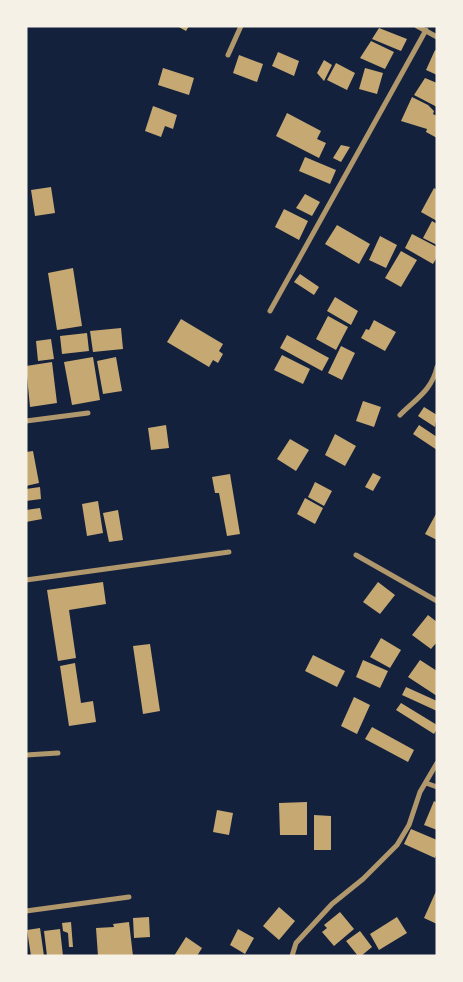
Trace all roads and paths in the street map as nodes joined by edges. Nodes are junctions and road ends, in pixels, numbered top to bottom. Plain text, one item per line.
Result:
1 (241, 26) edge
2 (417, 26) edge
3 (426, 30) junction
4 (437, 37) edge
5 (228, 55) dead end
6 (270, 311) dead end
7 (437, 367) edge
8 (88, 414) dead end
9 (400, 415) dead end
10 (26, 421) edge
11 (229, 552) dead end
12 (356, 554) dead end
13 (26, 580) edge
14 (437, 601) edge
15 (58, 753) dead end
16 (26, 755) edge
17 (437, 763) edge
18 (426, 782) junction
19 (437, 787) edge
20 (129, 897) dead end
21 (26, 911) edge
22 (292, 956) edge

1 - 5 street
2 - 3 street
3 - 4 street
3 - 6 street
7 - 9 street
8 - 10 street
11 - 13 street
12 - 14 street
15 - 16 street
17 - 18 street
18 - 19 street
18 - 22 street
20 - 21 street

